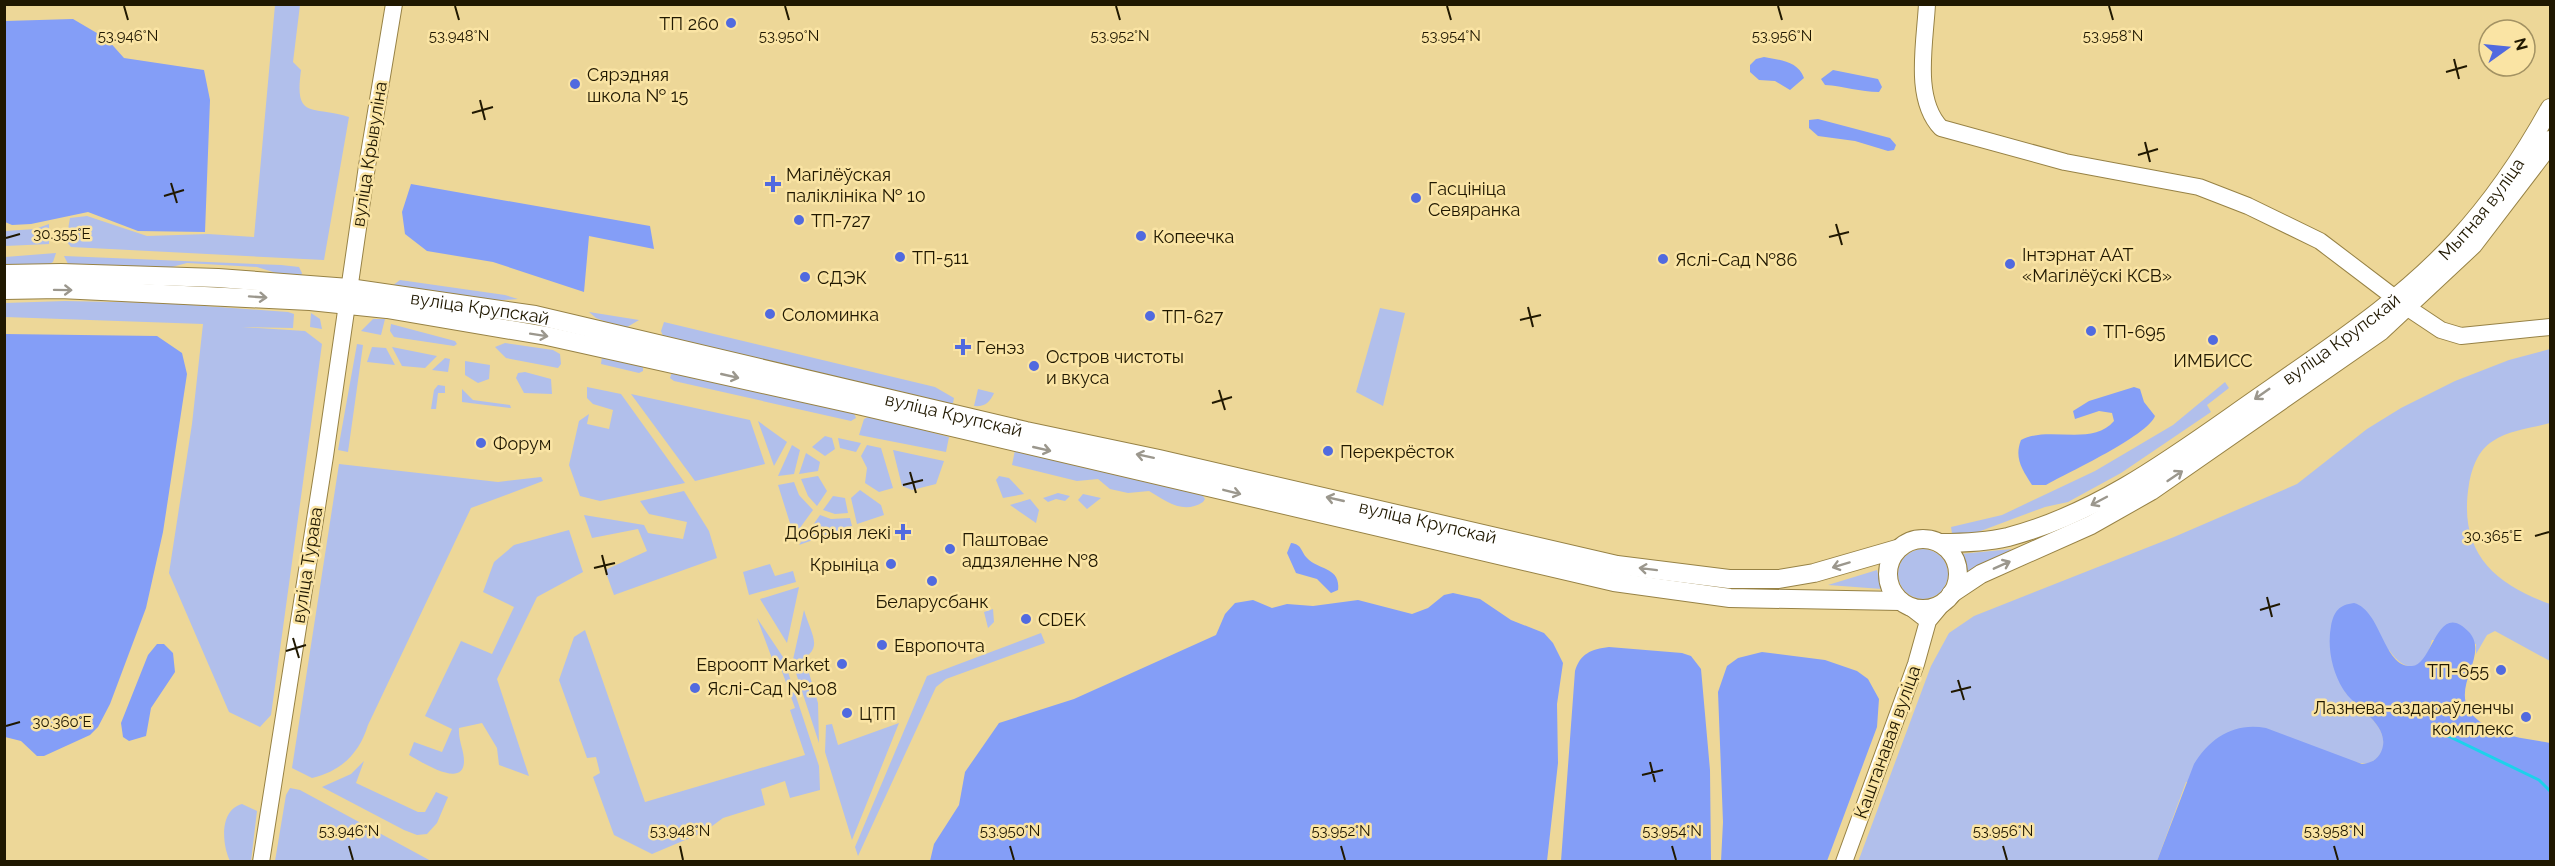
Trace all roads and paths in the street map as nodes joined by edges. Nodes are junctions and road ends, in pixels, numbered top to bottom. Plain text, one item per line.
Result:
1 (394, 4) edge
2 (1927, 4) edge
3 (2550, 108) edge
4 (2550, 140) edge
5 (4, 274) edge
6 (4, 290) edge
7 (347, 296) junction
8 (2401, 303) junction
9 (2550, 327) edge
10 (1940, 543) junction
11 (1897, 549) junction
12 (1947, 598) junction
13 (1905, 604) junction
14 (1928, 621) junction
15 (261, 861) edge
16 (1844, 861) edge

1 - 7 main road, вуліца Крывуліна
2 - 8 main road, вуліца Крупскай
3 - 8 main road, Мытная вуліца
4 - 8 main road, Мытная вуліца
5 - 7 main road, вуліца Крупскай
6 -> 7 main road, вуліца Крупскай
11 -> 7 main road, вуліца Крупскай
7 -> 13 main road, вуліца Крупскай
7 - 15 main road, вуліца Турава
8 - 9 main road
8 -> 10 main road, вуліца Крупскай
12 -> 8 main road, вуліца Крупскай
10 - 11 main road
10 - 12 main road
11 - 13 main road
12 - 13 main road
12 - 14 main road
13 - 14 main road
14 - 16 main road, Каштанавая вуліца

